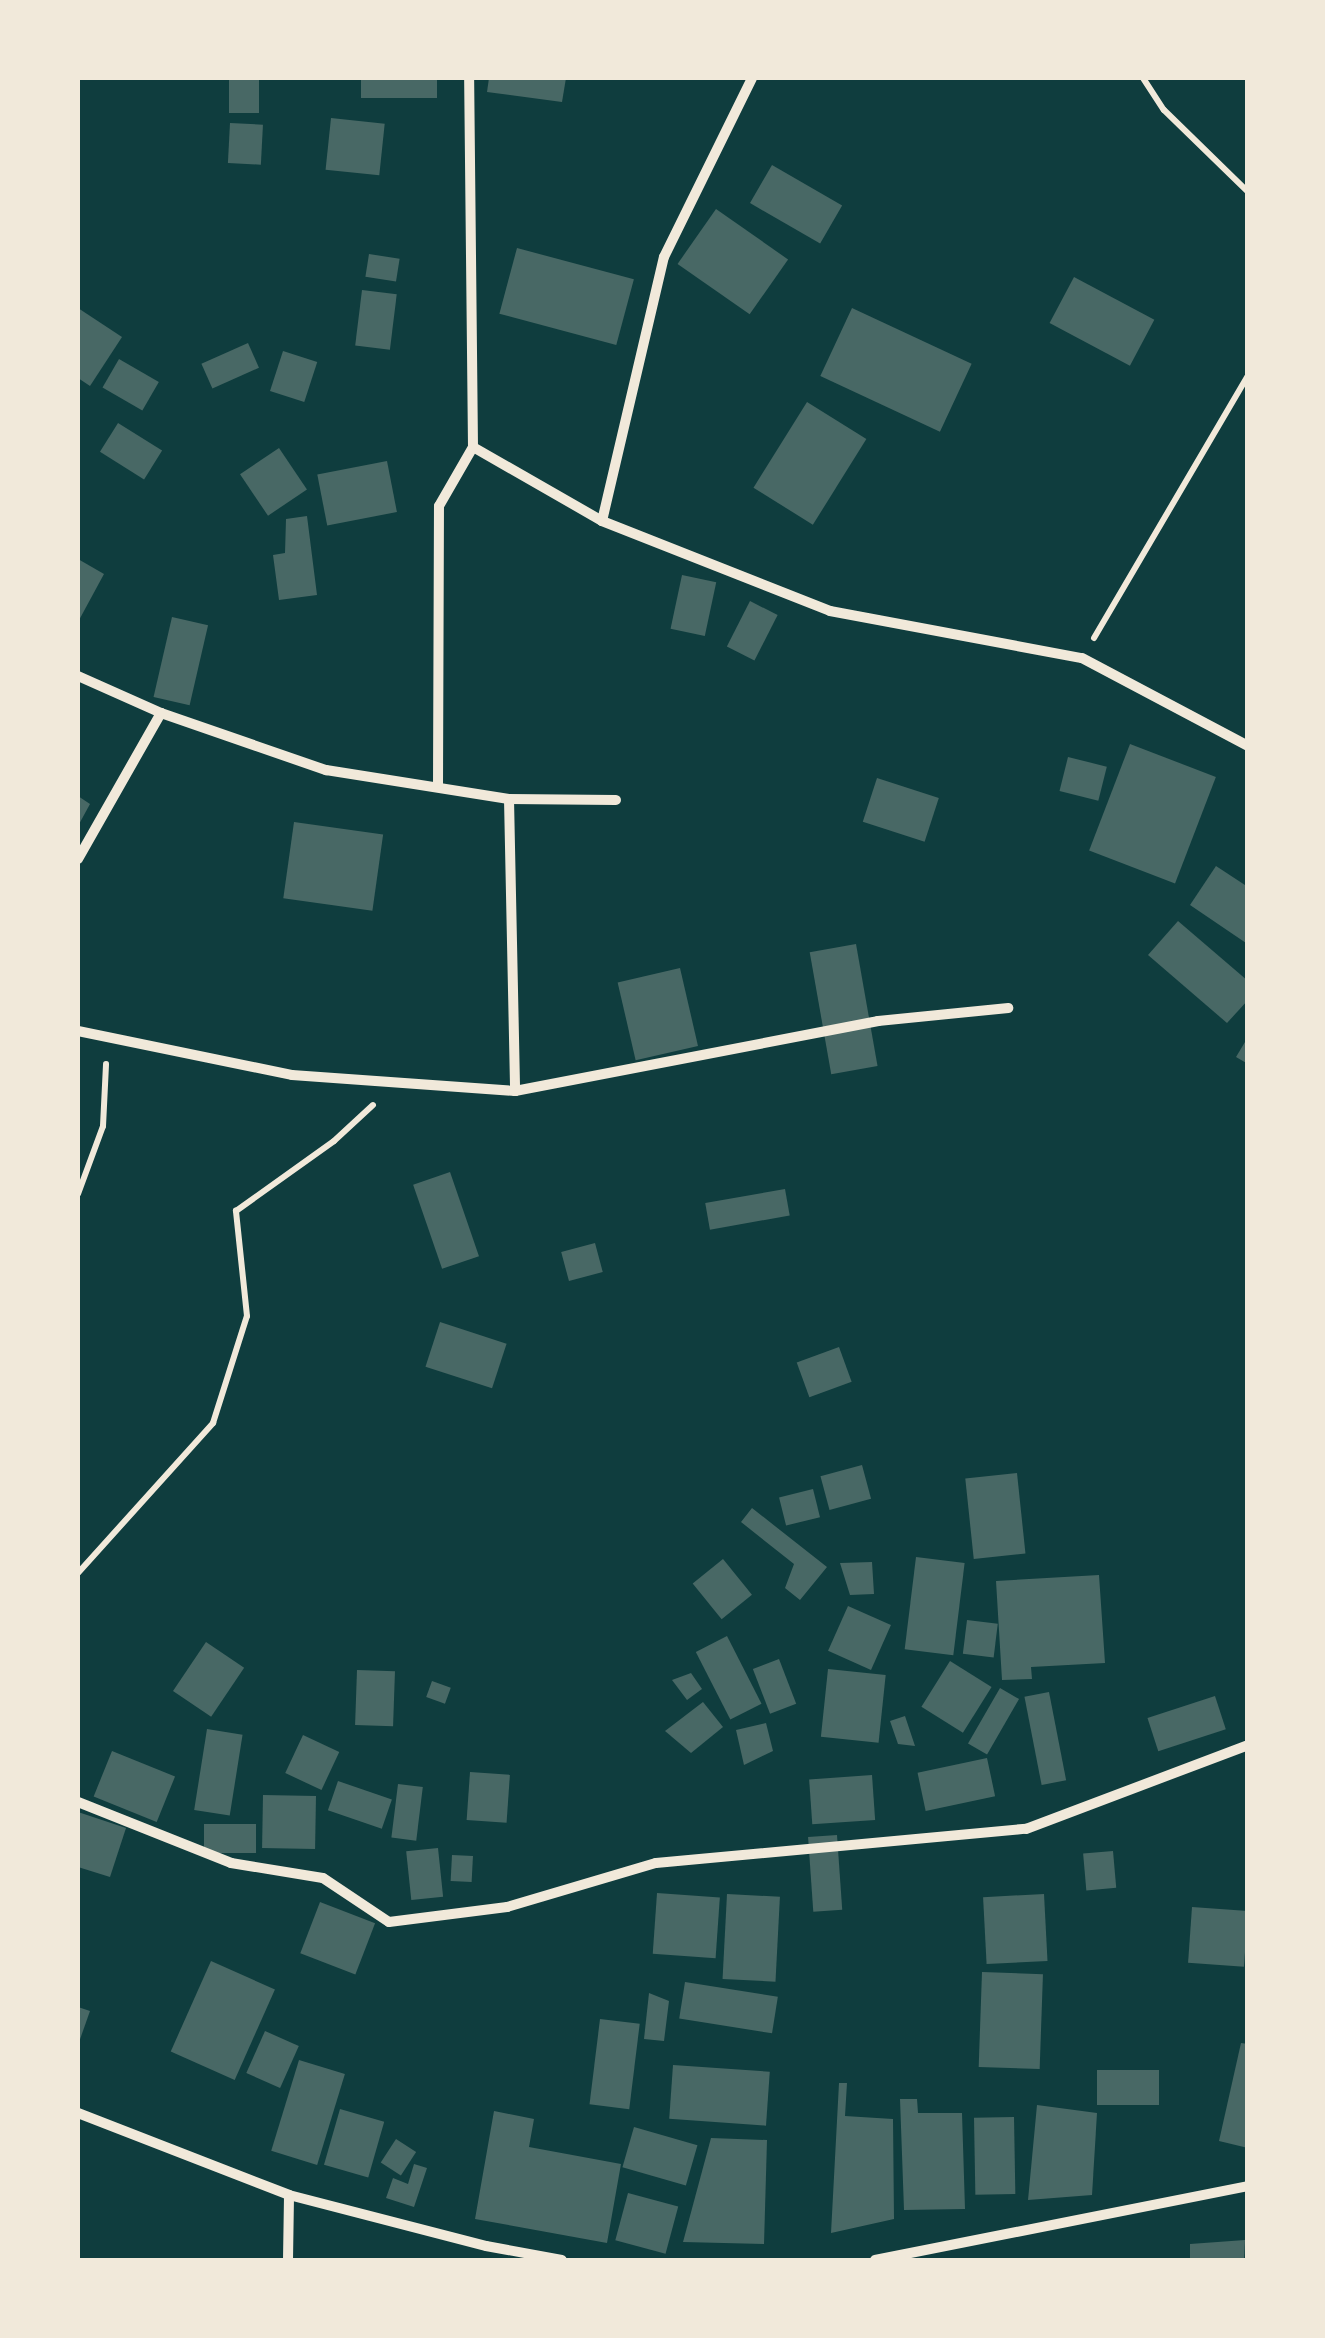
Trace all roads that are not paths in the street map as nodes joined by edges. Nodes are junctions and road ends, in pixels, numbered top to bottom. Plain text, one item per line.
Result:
1 (469, 78) edge
2 (752, 78) edge
3 (472, 447) junction
4 (602, 521) junction
5 (78, 676) edge
6 (161, 713) junction
7 (1248, 746) edge
8 (438, 787) junction
9 (509, 799) junction
10 (616, 800) dead end
11 (78, 859) edge
12 (1008, 1008) dead end
13 (78, 1031) edge
14 (515, 1091) junction
15 (1248, 1745) edge
16 (78, 1802) edge
17 (78, 2112) edge
18 (1248, 2186) edge
19 (290, 2194) junction
20 (288, 2260) edge
21 (562, 2260) edge
22 (875, 2260) edge

1 - 3 street
2 - 4 street
3 - 4 street
3 - 8 street
4 - 7 street
5 - 6 street
6 - 8 street
6 - 11 street
8 - 9 street
9 - 10 street
9 - 14 street
12 - 14 street
13 - 14 street
15 - 16 street
17 - 19 street
18 - 22 street
19 - 20 street
19 - 21 street

